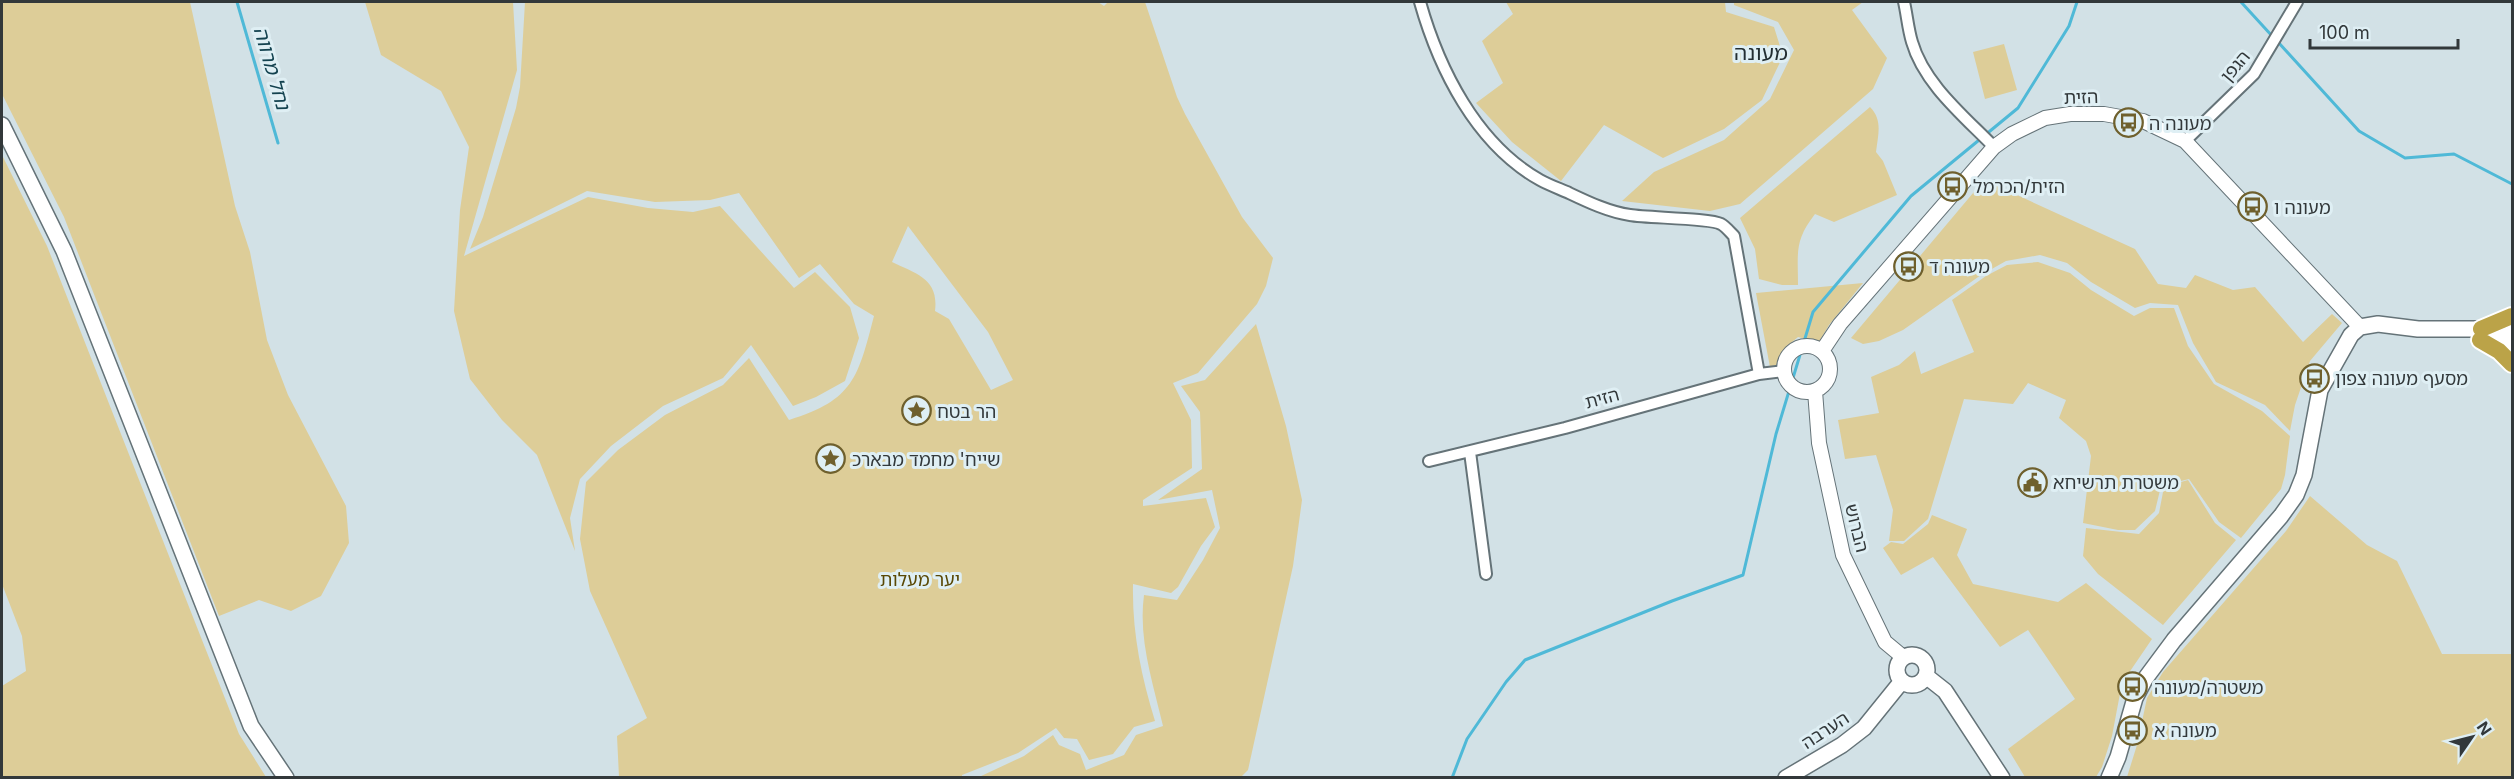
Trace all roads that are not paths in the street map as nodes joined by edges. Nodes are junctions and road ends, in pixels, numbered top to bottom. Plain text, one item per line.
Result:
1 (1420, 2) edge
2 (1904, 2) edge
3 (2297, 2) edge
4 (2, 125) edge
5 (2185, 141) junction
6 (1994, 147) junction
7 (2512, 316) edge
8 (2360, 327) junction
9 (2512, 329) edge
10 (2480, 334) junction
11 (2512, 342) edge
12 (1822, 351) junction
13 (2512, 364) edge
14 (1784, 371) junction
15 (1759, 374) junction
16 (1815, 390) junction
17 (1470, 452) junction
18 (1429, 461) dead end
19 (1486, 574) dead end
20 (1904, 657) junction
21 (1926, 676) junction
22 (1902, 681) junction
23 (286, 777) edge
24 (1786, 777) edge
25 (2002, 777) edge
26 (2109, 777) edge

1 - 15 street
2 - 6 street
3 - 5 street, הגפן
4 - 23 main road
5 - 6 street, הזית
5 - 8 street, הזית
6 - 12 street, הזית
7 - 10 highway
8 - 10 main road
8 - 26 main road
9 - 10 main road
10 - 11 main road
10 - 13 highway
12 - 14 street
12 - 16 street
14 - 15 street, הזית
14 - 16 street
15 - 17 street, הזית
16 - 20 street, הברוש
17 - 18 street, הזית
17 - 19 street
20 - 21 main road
20 - 22 main road
21 - 22 main road
21 - 25 main road
22 - 24 main road, הערבה

